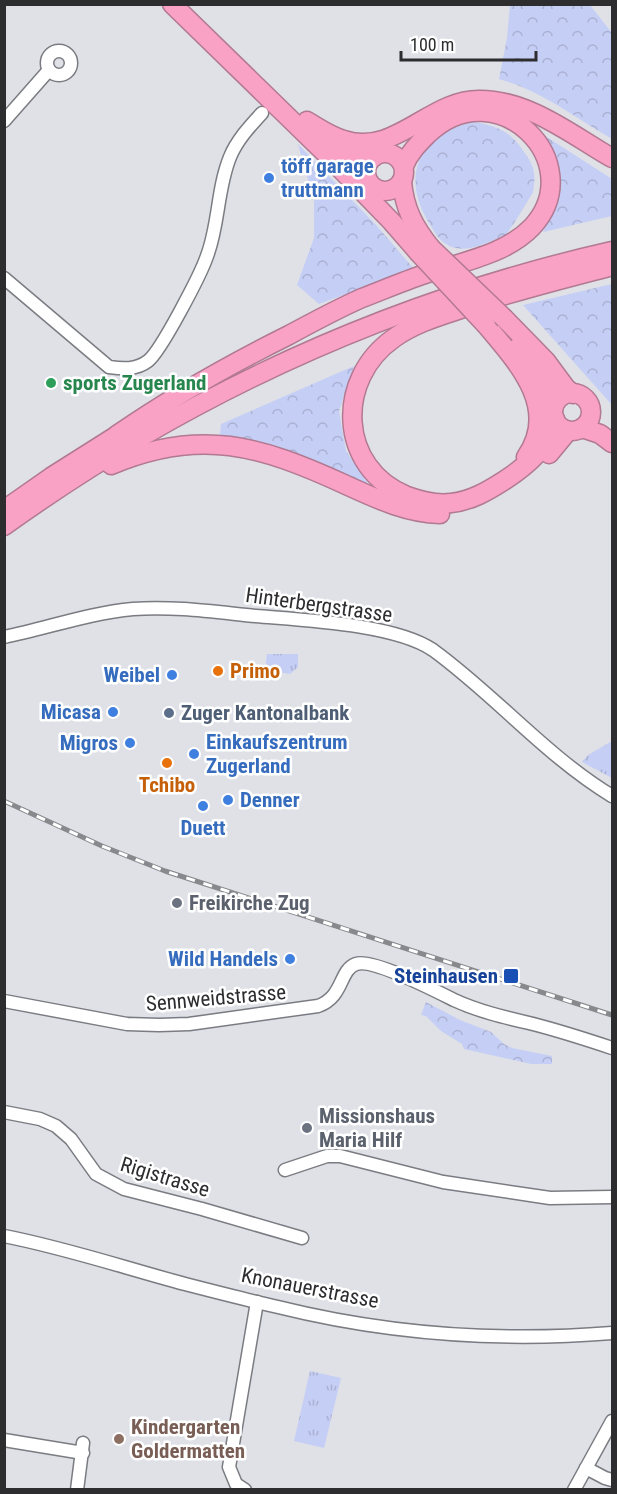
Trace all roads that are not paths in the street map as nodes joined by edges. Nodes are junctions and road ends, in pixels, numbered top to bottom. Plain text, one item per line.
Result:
1 (172, 4) edge
2 (187, 4) edge
3 (49, 70) dead end
4 (444, 108) junction
5 (262, 113) dead end
6 (4, 121) edge
7 (308, 129) junction
8 (612, 159) edge
9 (393, 164) junction
10 (372, 183) junction
11 (612, 238) edge
12 (424, 250) junction
13 (612, 251) edge
14 (612, 266) edge
15 (4, 278) edge
16 (494, 322) junction
17 (573, 394) junction
18 (570, 420) junction
19 (612, 432) edge
20 (117, 435) junction
21 (612, 443) edge
22 (505, 480) junction
23 (52, 492) junction
24 (4, 510) edge
25 (4, 526) edge
26 (4, 636) edge
27 (612, 796) edge
28 (4, 1001) edge
29 (612, 1048) edge
30 (4, 1112) edge
31 (285, 1170) dead end
32 (612, 1197) edge
33 (4, 1236) edge
34 (302, 1238) dead end
35 (257, 1302) junction
36 (612, 1333) edge
37 (612, 1421) edge
38 (4, 1440) edge
39 (586, 1468) junction
40 (612, 1480) edge
41 (77, 1490) edge
42 (245, 1490) edge
43 (574, 1490) edge

1 - 7 highway
2 - 7 highway
3 - 6 street
4 - 7 highway
4 - 8 highway
4 - 9 highway
5 - 15 street
7 - 9 highway
7 - 10 highway
7 - 12 highway
9 - 10 highway
9 - 10 highway
9 - 12 highway
9 - 20 highway
10 - 12 highway
11 - 20 highway
12 - 16 highway, bridge
13 - 23 highway
14 - 22 highway
16 - 17 highway
16 - 18 highway
16 - 22 highway
17 - 18 highway
17 - 18 highway
18 - 19 highway
18 - 21 highway
18 - 22 highway
18 - 23 highway
20 - 24 highway
23 - 25 highway
26 - 27 street, Hinterbergstrasse
28 - 29 street, Sennweidstrasse
30 - 34 street, Rigistrasse
31 - 32 street
33 - 35 street, Knonauerstrasse
35 - 36 street, Knonauerstrasse
35 - 42 street
37 - 39 street
38 - 41 street
39 - 40 street
39 - 43 street

